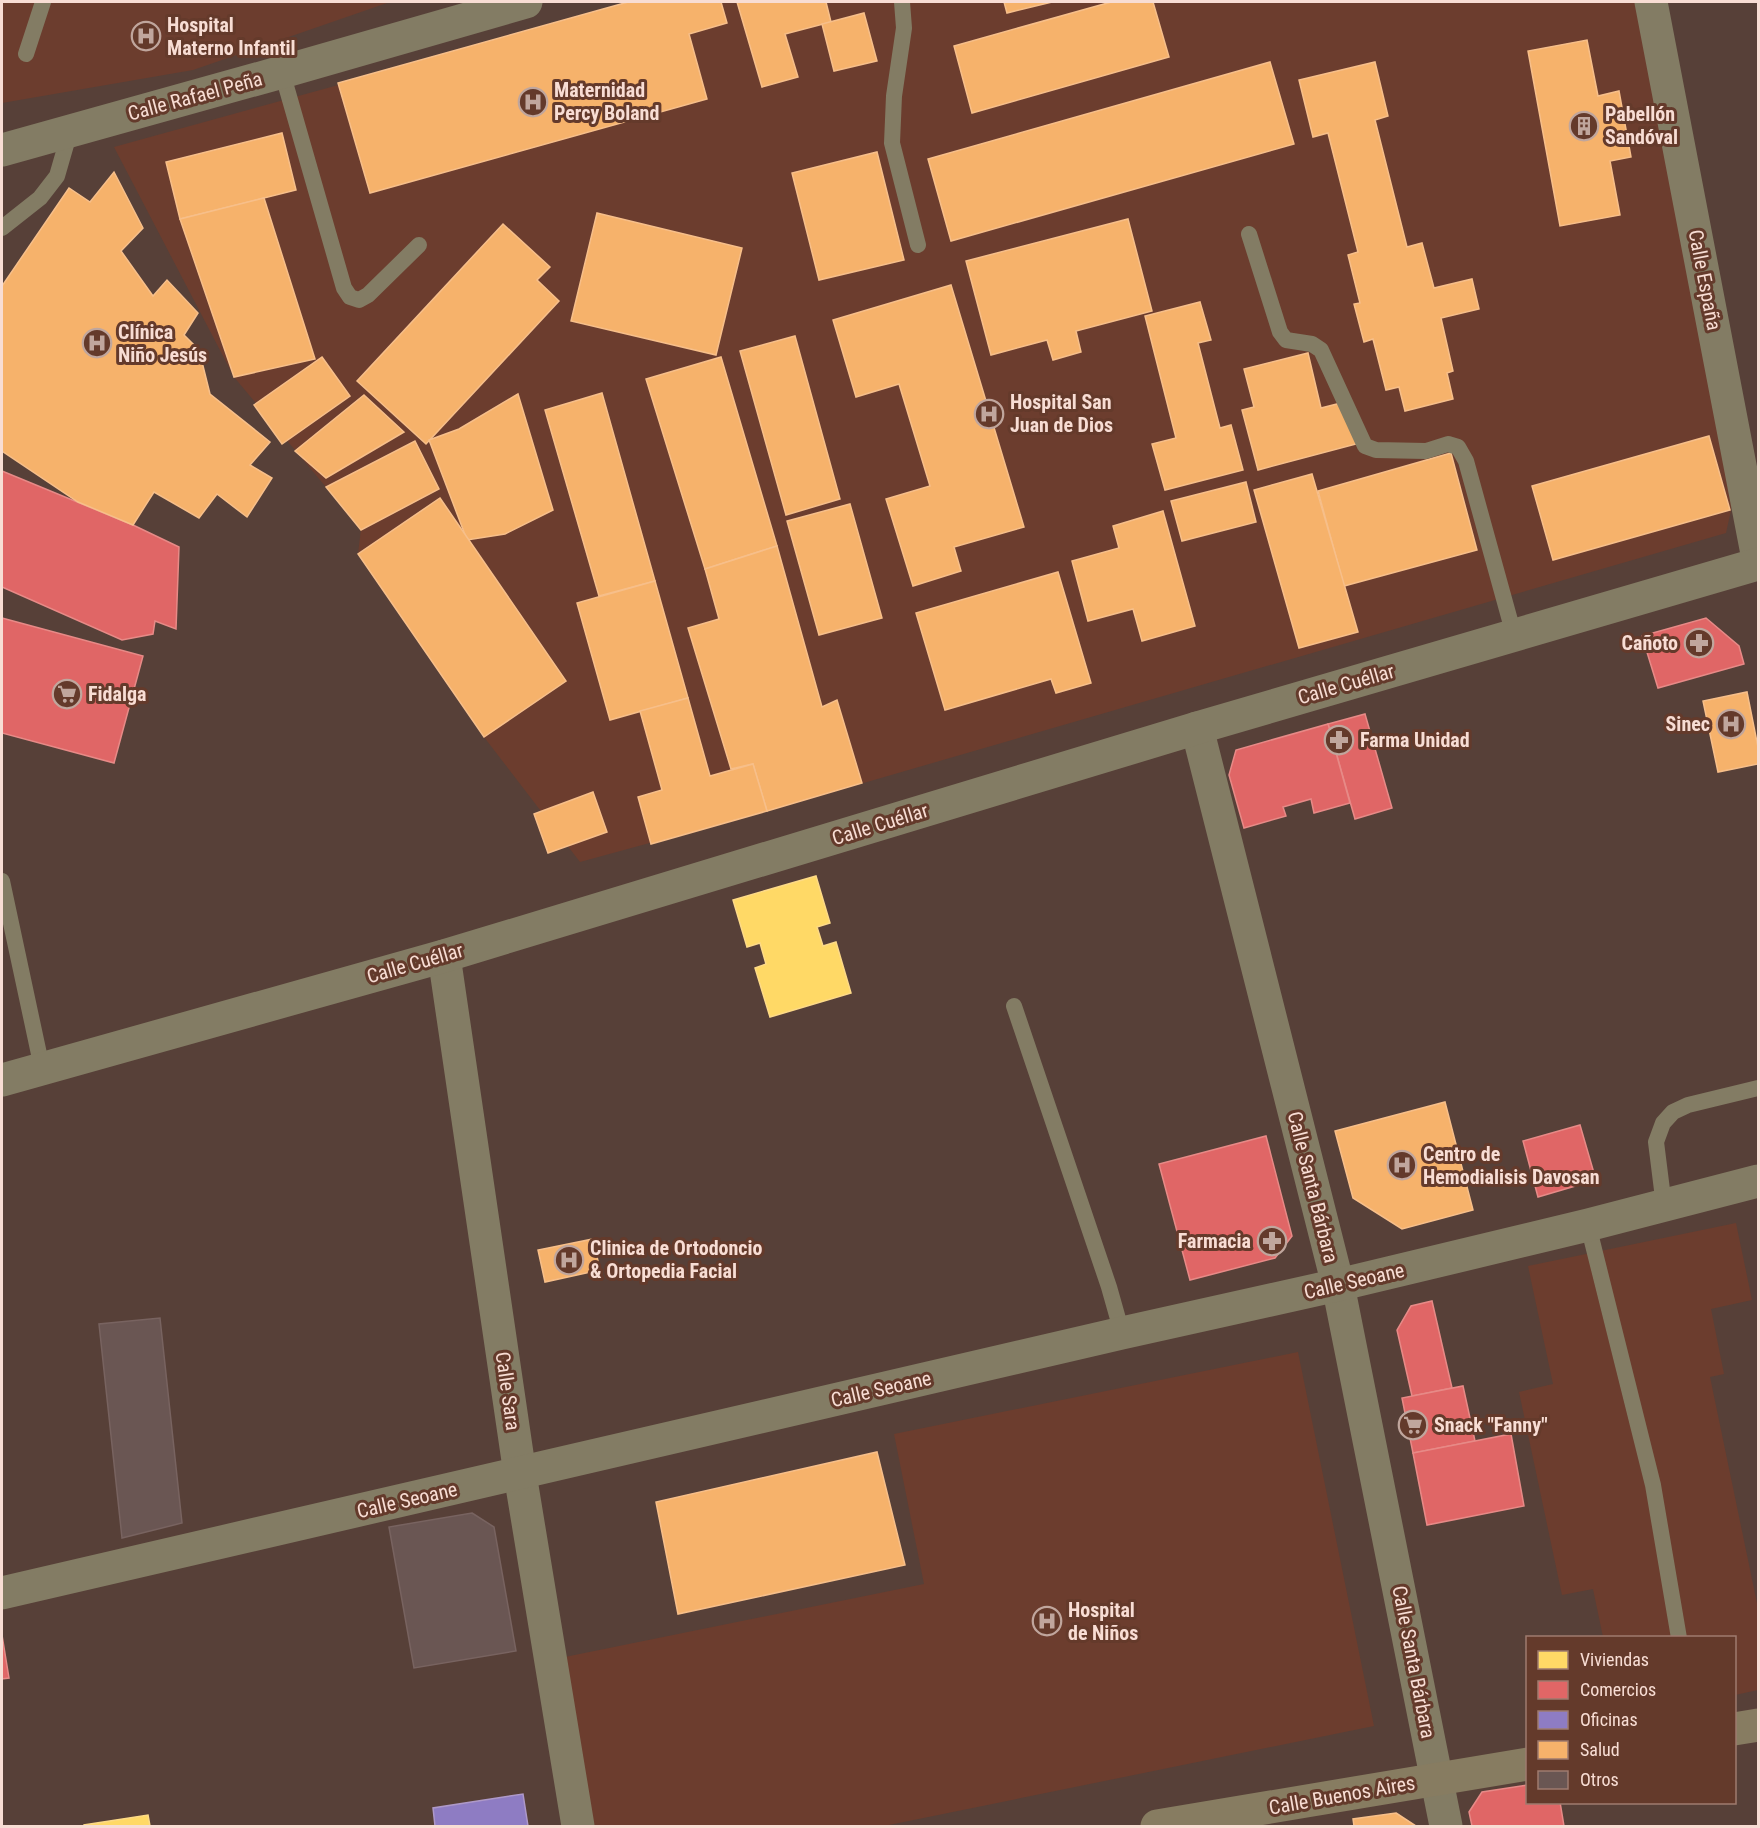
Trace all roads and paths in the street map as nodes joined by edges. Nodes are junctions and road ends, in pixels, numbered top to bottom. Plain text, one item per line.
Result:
1 (43, 2) edge
2 (526, 2) edge
3 (902, 2) edge
4 (1652, 2) edge
5 (27, 54) dead end
6 (282, 72) junction
7 (70, 131) junction
8 (2, 150) edge
9 (2, 228) edge
10 (1249, 234) dead end
11 (419, 245) dead end
12 (918, 245) dead end
13 (1758, 559) edge
14 (1758, 564) edge
15 (1514, 635) junction
16 (1197, 728) junction
17 (2, 881) edge
18 (444, 956) junction
19 (1014, 1006) dead end
20 (42, 1068) junction
21 (2, 1080) edge
22 (1758, 1088) edge
23 (1758, 1181) edge
24 (1664, 1206) junction
25 (1588, 1225) junction
26 (1338, 1285) junction
27 (1122, 1333) junction
28 (520, 1474) junction
29 (2, 1593) edge
30 (1679, 1636) edge
31 (1758, 1725) edge
32 (1736, 1729) edge
33 (1526, 1764) edge
34 (1438, 1779) junction
35 (578, 1827) edge
36 (1157, 1827) edge
37 (1446, 1827) edge

1 - 5 lane
2 - 6 street, Calle Rafael Peña
3 - 12 lane
4 - 13 street, Calle España
6 - 7 street, Calle Rafael Peña
6 - 11 lane
7 - 8 street, Calle Rafael Peña
7 - 9 lane
10 - 15 lane
14 - 15 street, Calle Cuéllar
15 - 16 street, Calle Cuéllar
16 - 18 street, Calle Cuéllar
16 - 26 street, Calle Santa Bárbara
17 - 20 lane
18 - 20 street, Calle Cuéllar
18 - 28 street, Calle Sara
19 - 27 lane
20 - 21 street, Calle Cuéllar
22 - 24 lane
23 - 24 street, Calle Seoane
24 - 25 street, Calle Seoane
25 - 26 street, Calle Seoane
25 - 30 lane
26 - 27 street, Calle Seoane
26 - 34 street, Calle Santa Bárbara
27 - 28 street, Calle Seoane
28 - 29 street, Calle Seoane
28 - 35 street, Calle Sara
31 - 32 street
33 - 34 street, Calle Buenos Aires
34 - 36 street, Calle Buenos Aires
34 - 37 street, Calle Santa Bárbara

